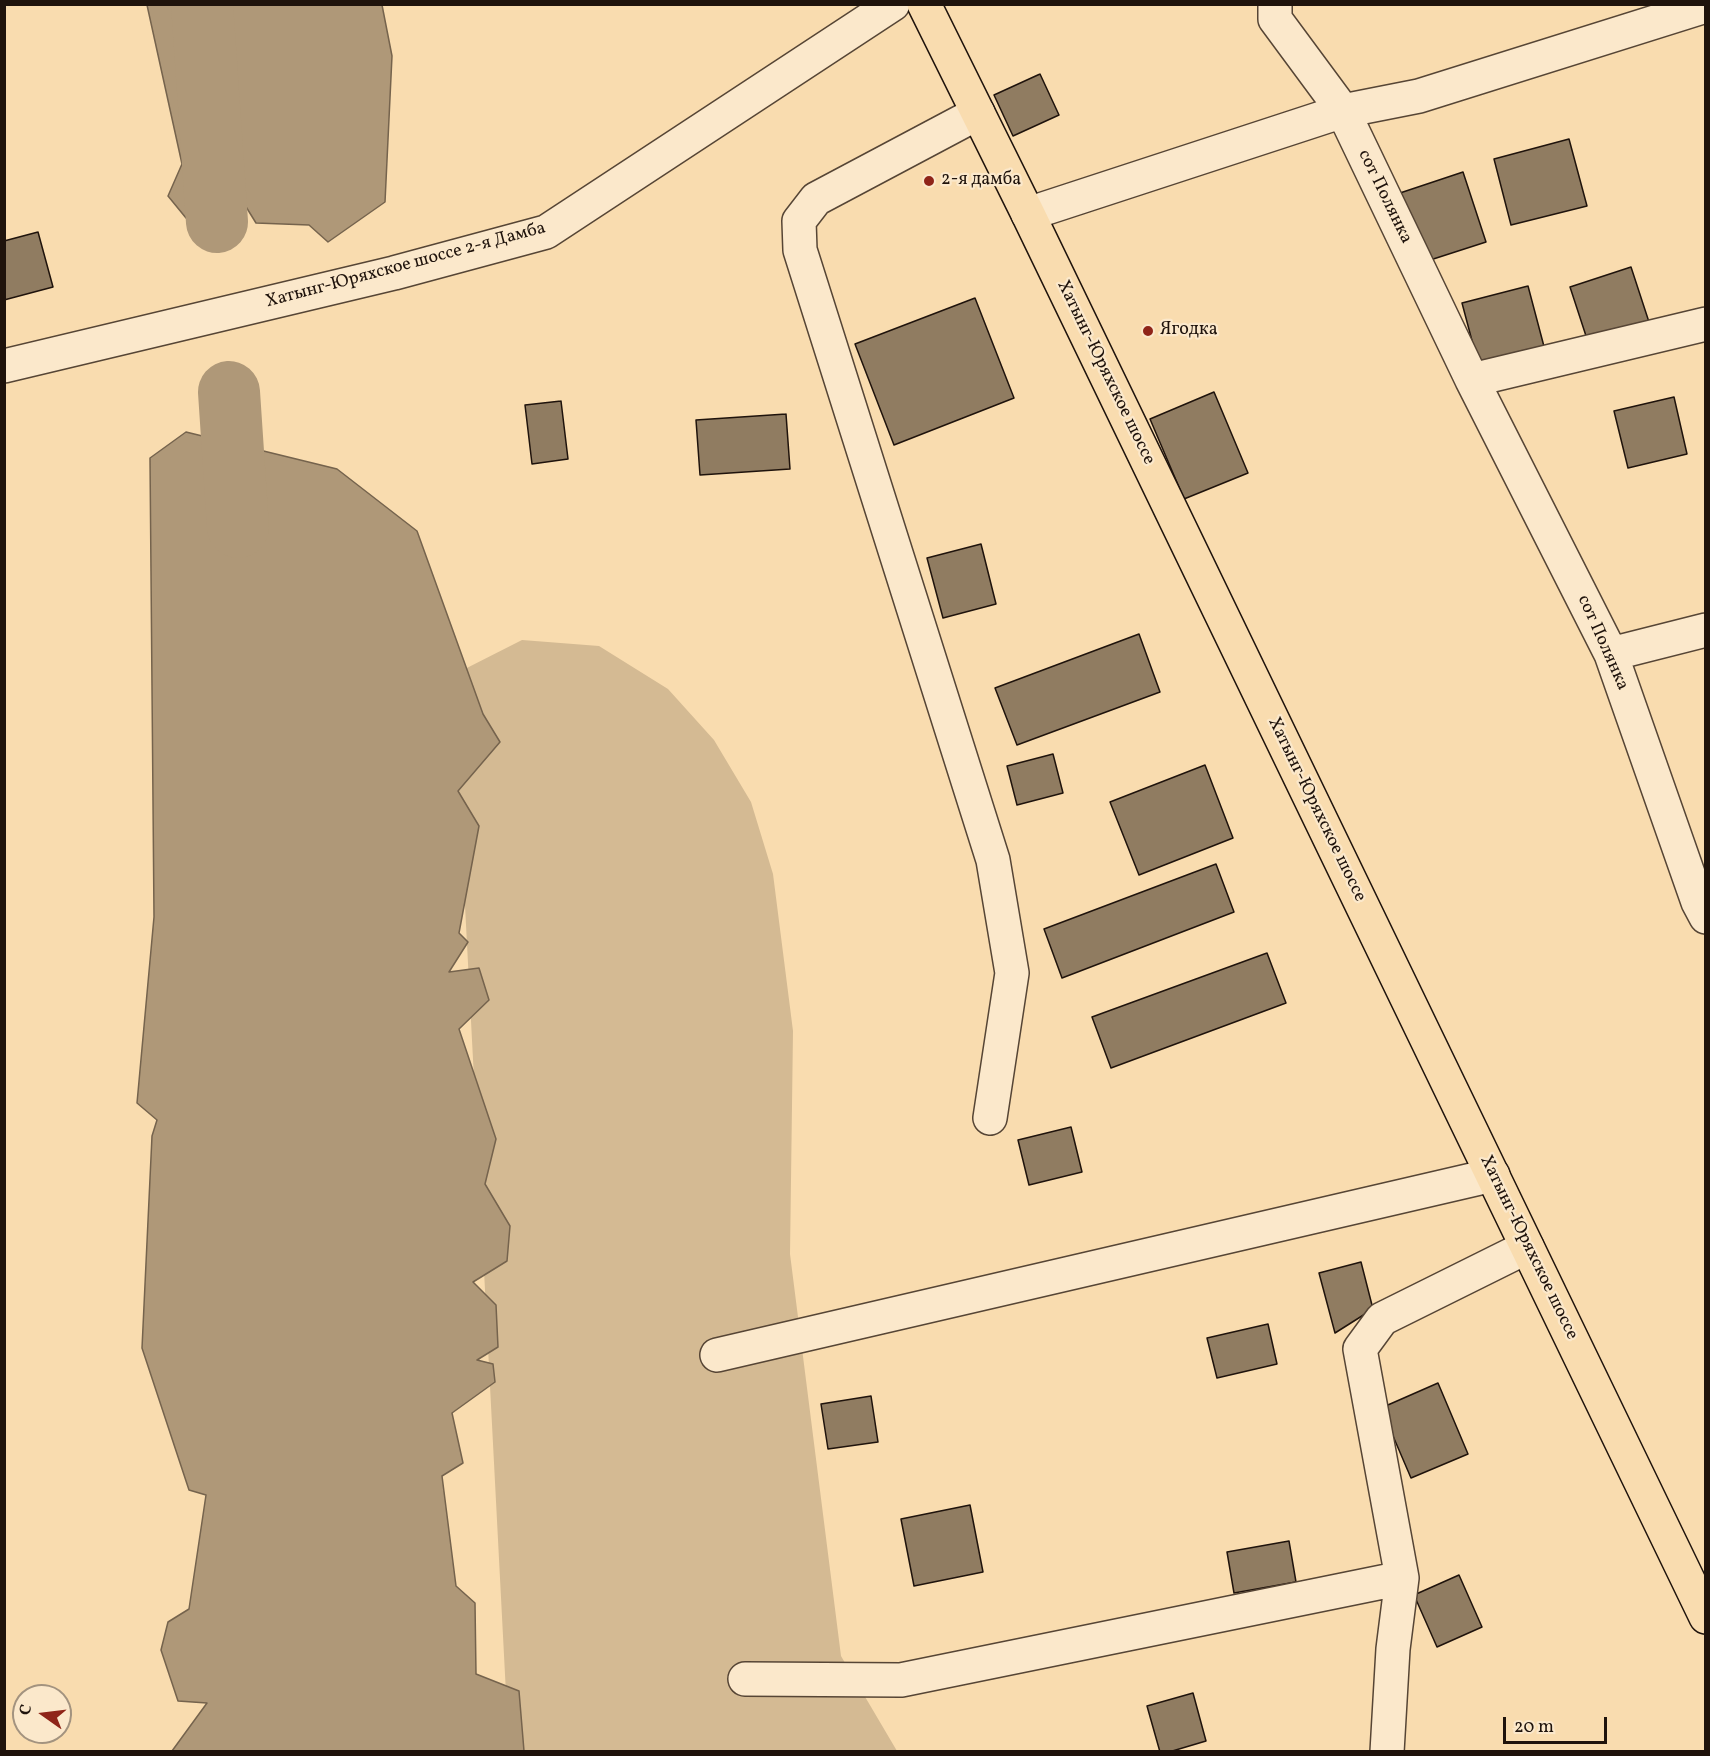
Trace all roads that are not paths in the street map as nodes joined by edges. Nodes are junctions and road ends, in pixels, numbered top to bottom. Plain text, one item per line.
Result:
1 (893, 4) edge
2 (924, 4) edge
3 (1275, 4) edge
4 (1706, 6) edge
5 (1343, 111) junction
6 (978, 114) junction
7 (1028, 214) junction
8 (1706, 324) edge
9 (4, 366) edge
10 (1472, 380) junction
11 (1706, 630) edge
12 (1611, 654) junction
13 (1703, 907) edge
14 (990, 1118) dead end
15 (1493, 1175) junction
16 (1527, 1247) junction
17 (717, 1355) dead end
18 (1402, 1578) junction
19 (1706, 1617) edge
20 (745, 1679) dead end
21 (1387, 1752) edge

1 - 9 street, Хатынг-Юряхское шоссе 2-я Дамба
2 - 6 main road, Хатынг-Юряхское шоссе
3 - 5 street, сот Полянка
4 - 5 street
5 - 7 street
5 - 10 street, сот Полянка
6 - 7 main road, Хатынг-Юряхское шоссе
6 - 14 street
7 - 15 main road, Хатынг-Юряхское шоссе
8 - 10 street
10 - 12 street, сот Полянка
11 - 12 street
12 - 13 street, сот Полянка
15 - 16 main road, Хатынг-Юряхское шоссе
15 - 17 street
16 - 18 street
16 - 19 main road, Хатынг-Юряхское шоссе
18 - 20 street
18 - 21 street

